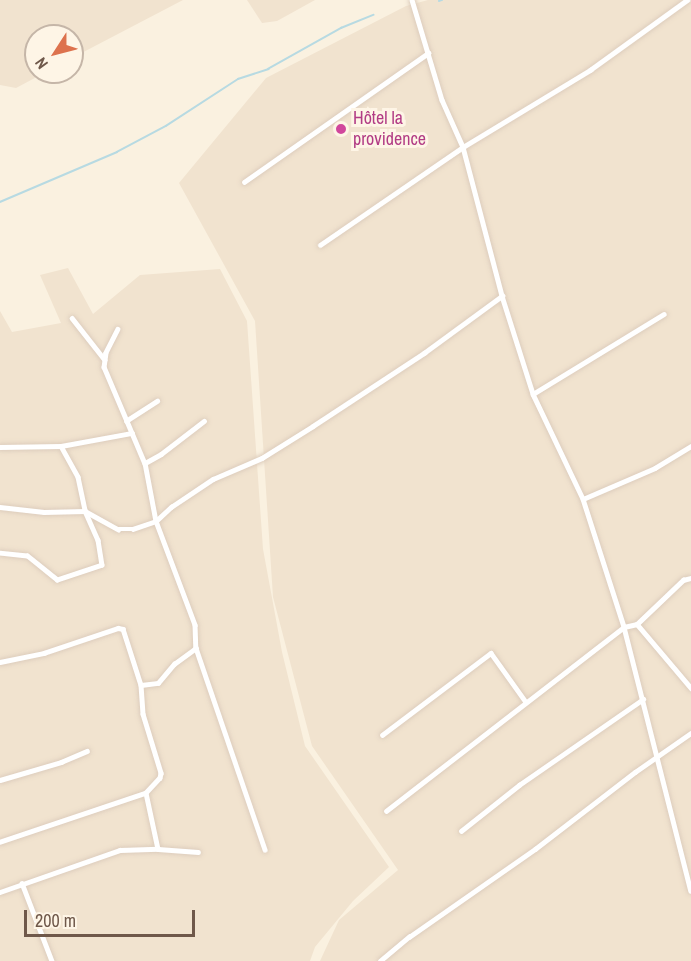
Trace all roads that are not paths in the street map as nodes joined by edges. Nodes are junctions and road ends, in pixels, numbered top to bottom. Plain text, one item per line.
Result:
1 (411, 0) edge
2 (687, 0) edge
3 (428, 53) junction
4 (463, 147) junction
5 (244, 182) dead end
6 (320, 245) dead end
7 (502, 296) junction
8 (664, 314) dead end
9 (72, 318) dead end
10 (118, 329) dead end
11 (105, 360) junction
12 (533, 394) junction
13 (157, 401) dead end
14 (126, 421) junction
15 (204, 421) dead end
16 (132, 433) junction
17 (61, 446) junction
18 (691, 446) edge
19 (0, 447) edge
20 (145, 463) junction
21 (583, 499) junction
22 (0, 507) edge
23 (85, 511) junction
24 (156, 521) junction
25 (0, 553) edge
26 (691, 578) edge
27 (637, 624) junction
28 (624, 627) junction
29 (196, 648) junction
30 (0, 662) edge
31 (141, 685) junction
32 (691, 688) edge
33 (643, 699) junction
34 (526, 702) junction
35 (691, 733) edge
36 (382, 735) dead end
37 (87, 751) dead end
38 (657, 755) junction
39 (0, 780) edge
40 (146, 793) junction
41 (386, 811) dead end
42 (461, 831) dead end
43 (0, 842) edge
44 (158, 849) junction
45 (265, 849) dead end
46 (198, 852) dead end
47 (22, 883) junction
48 (691, 891) edge
49 (0, 892) edge
50 (52, 961) edge
51 (380, 961) edge

1 - 3 street
2 - 4 street
3 - 4 street
3 - 5 street
4 - 6 street
4 - 7 street
7 - 12 street
7 - 24 street
8 - 12 street
9 - 11 street
10 - 11 street
11 - 14 street
12 - 21 street
13 - 14 street
14 - 16 street
15 - 20 street
16 - 17 street
16 - 20 street
17 - 19 street
17 - 23 street
18 - 21 street
20 - 24 street
21 - 28 street
22 - 23 street
23 - 24 street
23 - 25 street
24 - 29 street
26 - 27 street
27 - 28 street
27 - 32 street
28 - 33 street
28 - 34 street
29 - 31 street
29 - 45 street
30 - 31 street
31 - 40 street
33 - 38 street
33 - 42 street
34 - 36 street
34 - 41 street
35 - 38 street
37 - 39 street
38 - 48 street
38 - 51 street
40 - 43 street
40 - 44 street
44 - 46 street
44 - 47 street
47 - 49 street
47 - 50 street

